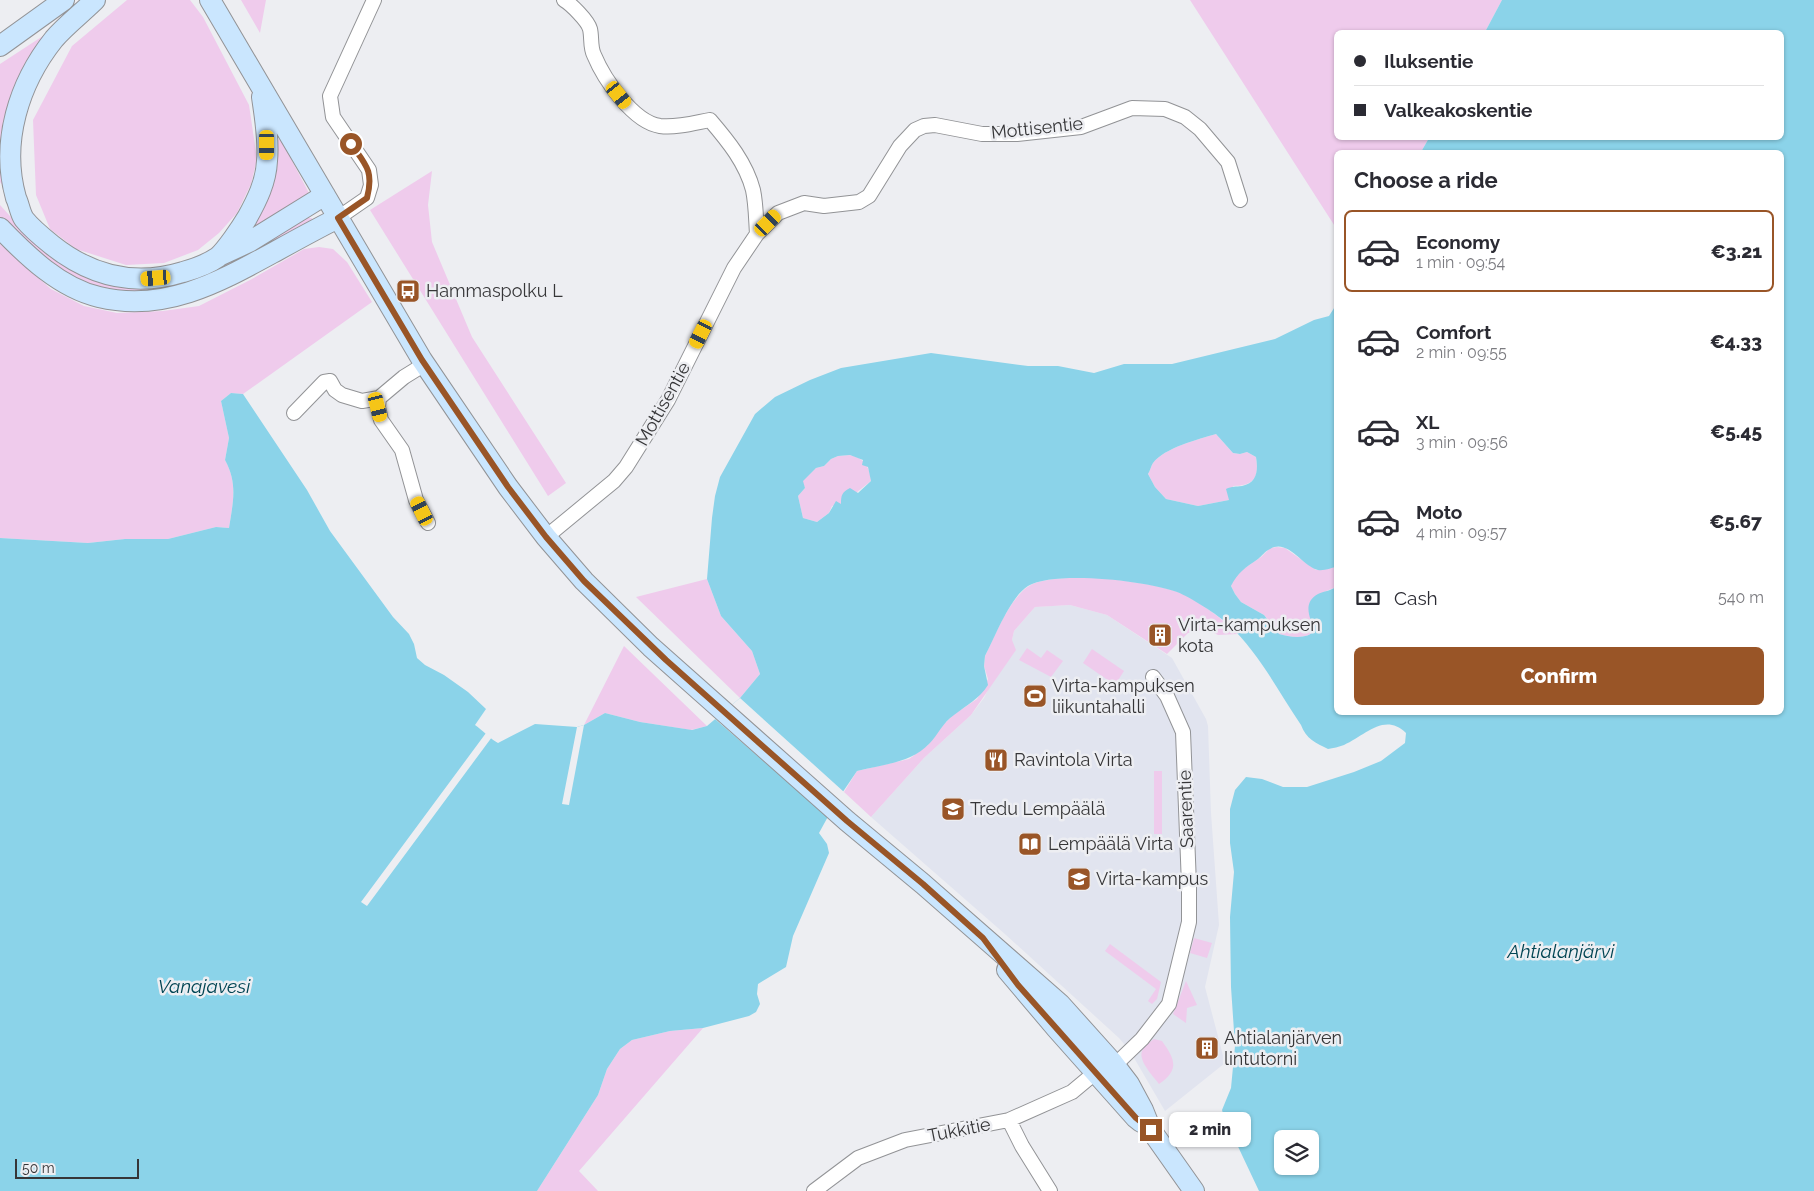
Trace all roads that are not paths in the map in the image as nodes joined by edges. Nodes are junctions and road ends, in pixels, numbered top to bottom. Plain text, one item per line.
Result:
1 (64, 0) edge
2 (96, 0) edge
3 (210, 0) edge
4 (374, 0) edge
5 (564, 0) edge
6 (0, 46) edge
7 (260, 85) junction
8 (0, 191) edge
9 (325, 195) junction
10 (1240, 200) dead end
11 (23, 218) junction
12 (338, 218) junction
13 (0, 228) edge
14 (757, 234) junction
15 (218, 257) junction
16 (425, 364) junction
17 (379, 398) junction
18 (294, 413) dead end
19 (428, 523) dead end
20 (546, 537) junction
21 (1153, 677) dead end
22 (1105, 1069) junction
23 (1009, 1120) junction
24 (814, 1191) edge
25 (1050, 1191) edge
26 (1194, 1191) edge

1 - 6 street
2 - 11 street
3 - 7 street
4 - 12 street
5 - 14 street
7 - 9 street
7 - 15 street
8 - 11 street
9 - 12 street
9 - 15 street
10 - 14 street, Mottisentie
11 - 15 street
12 - 13 street
12 - 16 street
14 - 20 street, Mottisentie
16 - 17 street
16 - 20 street
17 - 18 street
17 - 19 street
20 - 22 street
21 - 22 street, Saarentie
22 - 23 street, Tukkitie
22 - 26 street
23 - 24 street, Tukkitie
23 - 25 street

